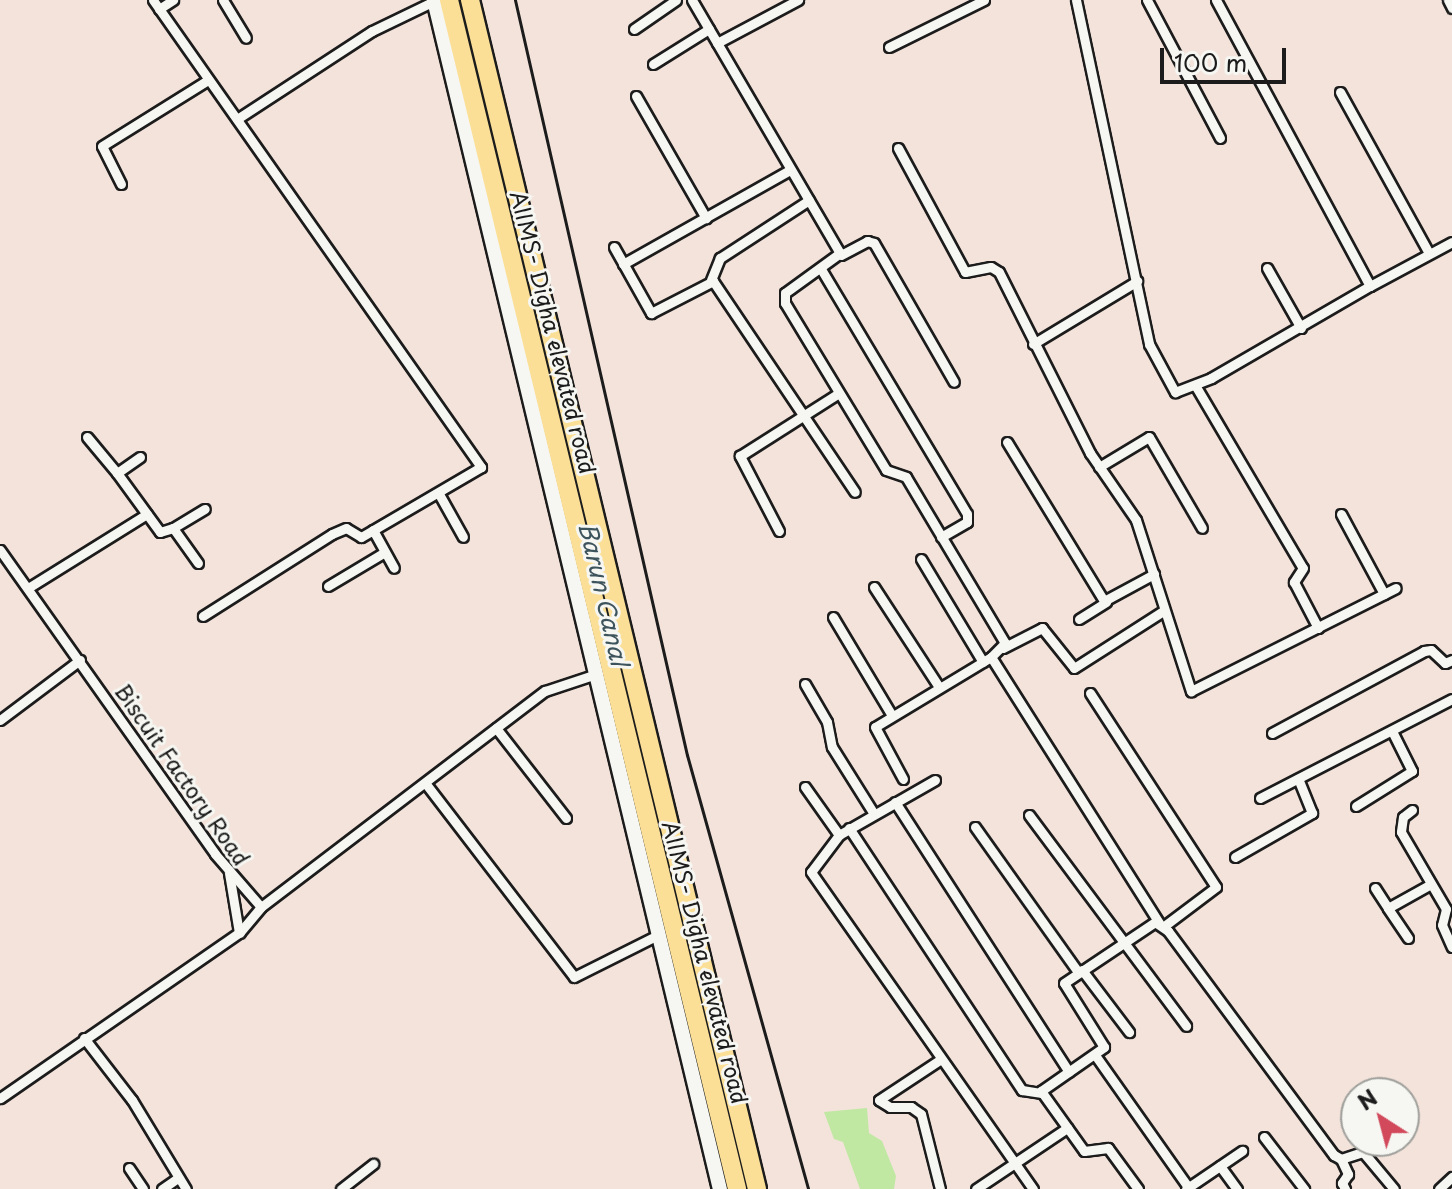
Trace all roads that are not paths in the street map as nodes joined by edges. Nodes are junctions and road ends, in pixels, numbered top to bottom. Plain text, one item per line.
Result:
1 (173, 0) edge
2 (223, 0) edge
3 (439, 0) edge
4 (470, 0) edge
5 (676, 0) edge
6 (692, 0) edge
7 (798, 0) edge
8 (984, 0) edge
9 (1076, 0) edge
10 (1147, 0) edge
11 (1216, 0) edge
12 (1448, 0) edge
13 (156, 4) edge
14 (1452, 8) edge
15 (634, 29) dead end
16 (709, 29) junction
17 (246, 38) dead end
18 (717, 43) junction
19 (889, 47) dead end
20 (653, 64) dead end
21 (208, 80) junction
22 (1340, 92) dead end
23 (636, 96) dead end
24 (237, 119) junction
25 (1220, 138) dead end
26 (898, 148) dead end
27 (790, 170) junction
28 (121, 184) dead end
29 (809, 200) junction
30 (706, 218) junction
31 (1452, 242) edge
32 (614, 247) dead end
33 (1429, 253) junction
34 (841, 255) junction
35 (623, 264) junction
36 (1267, 268) dead end
37 (821, 269) junction
38 (711, 280) junction
39 (1137, 281) junction
40 (1370, 286) junction
41 (1301, 328) junction
42 (1033, 344) junction
43 (954, 382) dead end
44 (1195, 385) junction
45 (839, 393) junction
46 (803, 417) junction
47 (87, 437) dead end
48 (1007, 442) dead end
49 (140, 457) dead end
50 (1099, 467) junction
51 (117, 473) junction
52 (855, 492) dead end
53 (439, 494) junction
54 (205, 509) dead end
55 (147, 514) junction
56 (1341, 514) dead end
57 (173, 528) junction
58 (1202, 528) dead end
59 (373, 530) junction
60 (779, 531) dead end
61 (463, 537) dead end
62 (941, 537) junction
63 (0, 550) edge
64 (385, 552) junction
65 (921, 559) dead end
66 (198, 563) dead end
67 (394, 568) dead end
68 (1154, 574) junction
69 (328, 586) dead end
70 (874, 587) dead end
71 (28, 588) junction
72 (1396, 588) dead end
73 (1384, 594) junction
74 (1106, 602) junction
75 (1163, 611) junction
76 (203, 616) dead end
77 (833, 617) dead end
78 (1079, 619) dead end
79 (1318, 628) junction
80 (1003, 648) junction
81 (987, 659) junction
82 (80, 660) junction
83 (1452, 660) edge
84 (596, 674) junction
85 (805, 684) dead end
86 (939, 687) junction
87 (1090, 693) dead end
88 (1452, 699) edge
89 (891, 714) junction
90 (0, 720) edge
91 (496, 728) junction
92 (1392, 731) junction
93 (1272, 733) dead end
94 (903, 779) dead end
95 (1298, 779) junction
96 (935, 780) dead end
97 (426, 784) junction
98 (805, 787) dead end
99 (1260, 798) dead end
100 (895, 802) junction
101 (1356, 806) dead end
102 (1412, 810) dead end
103 (874, 814) junction
104 (1029, 815) dead end
105 (566, 818) dead end
106 (975, 827) dead end
107 (849, 828) junction
108 (839, 835) junction
109 (1235, 857) dead end
110 (229, 871) junction
111 (1431, 884) junction
112 (1375, 888) dead end
113 (261, 907) junction
114 (1388, 908) junction
115 (1162, 925) junction
116 (239, 933) junction
117 (660, 934) junction
118 (1408, 938) dead end
119 (1121, 943) junction
120 (1452, 947) edge
121 (1080, 971) junction
122 (1186, 1026) dead end
123 (1129, 1032) dead end
124 (84, 1038) junction
125 (1095, 1055) junction
126 (941, 1059) junction
127 (1069, 1072) junction
128 (1042, 1093) junction
129 (0, 1098) edge
130 (1067, 1128) junction
131 (1264, 1137) dead end
132 (1242, 1151) dead end
133 (1341, 1159) junction
134 (1013, 1163) junction
135 (373, 1164) dead end
136 (1220, 1166) junction
137 (129, 1168) dead end
138 (1452, 1177) edge
139 (178, 1178) junction
140 (1187, 1188) edge
141 (143, 1189) edge
142 (162, 1189) edge
143 (186, 1189) edge
144 (341, 1189) edge
145 (720, 1189) edge
146 (737, 1189) edge
147 (757, 1189) edge
148 (940, 1189) edge
149 (976, 1189) edge
150 (1033, 1189) edge
151 (1138, 1189) edge
152 (1237, 1189) edge
153 (1304, 1189) edge
154 (1345, 1189) edge
155 (1394, 1189) edge
156 (1441, 1189) edge

1 - 13 street
2 - 17 street
3 - 24 street
3 - 84 main road
3 - 146 highway, AIIMS- Digha elevated road
4 - 147 highway, AIIMS- Digha elevated road
5 - 15 street
6 - 16 street
7 - 18 street
8 - 19 street
9 - 39 street
10 - 25 street
11 - 40 street
12 - 14 street
13 - 21 street
16 - 18 street
16 - 20 street
18 - 27 street
21 - 24 street
21 - 28 street
22 - 33 street
23 - 30 street
24 - 53 street
26 - 42 street
27 - 29 street
27 - 30 street
29 - 34 street
29 - 38 street
30 - 35 street
31 - 33 street
32 - 35 street
33 - 40 street
34 - 37 street
34 - 43 street
35 - 38 street
36 - 41 street
37 - 45 street
37 - 62 street
38 - 46 street
39 - 42 street
39 - 44 street
40 - 41 street
41 - 44 street
42 - 50 street
44 - 79 street
45 - 46 street
45 - 62 street
46 - 52 street
46 - 60 street
47 - 51 street
48 - 74 street
49 - 51 street
50 - 58 street
50 - 68 street
51 - 55 street
53 - 59 street
53 - 61 street
54 - 57 street
55 - 57 street
55 - 71 street
56 - 73 street
57 - 66 street
59 - 64 street
59 - 76 street
62 - 80 street
63 - 71 street, Biscuit Factory Road
64 - 67 street
64 - 69 street
65 - 81 street
68 - 74 street
68 - 75 street
70 - 86 street
71 - 82 street, Biscuit Factory Road
72 - 73 street
73 - 79 street
74 - 78 street
75 - 79 street
75 - 80 street
77 - 89 street
80 - 81 street
81 - 86 street
81 - 115 street
82 - 90 street
82 - 110 street, Biscuit Factory Road
83 - 93 street
84 - 91 street
84 - 117 main road
85 - 103 street
86 - 89 street
87 - 115 street
88 - 92 street
89 - 94 street
91 - 97 street
91 - 105 street
92 - 95 street
92 - 101 street
95 - 99 street
95 - 109 street
96 - 100 street
97 - 113 street
97 - 117 street
98 - 108 street
100 - 103 street
100 - 127 street
102 - 111 street
103 - 107 street
104 - 119 street
106 - 121 street
107 - 108 street
107 - 128 street
108 - 126 street
110 - 113 street, Biscuit Factory Road
110 - 116 street
111 - 114 street
111 - 120 street
112 - 114 street
113 - 116 street
114 - 118 street
115 - 119 street
115 - 133 street
116 - 124 street
117 - 145 main road
119 - 121 street
119 - 122 street
121 - 123 street
121 - 125 street
124 - 129 street
124 - 139 street
125 - 127 street
125 - 140 street
126 - 134 street
126 - 148 street
127 - 128 street
128 - 130 street
130 - 134 street
130 - 151 street
131 - 153 street
132 - 136 street
133 - 154 street
133 - 155 street
134 - 149 street
134 - 150 street
135 - 144 street
136 - 140 street
136 - 152 street
137 - 141 street
138 - 156 street
139 - 142 street
139 - 143 street

